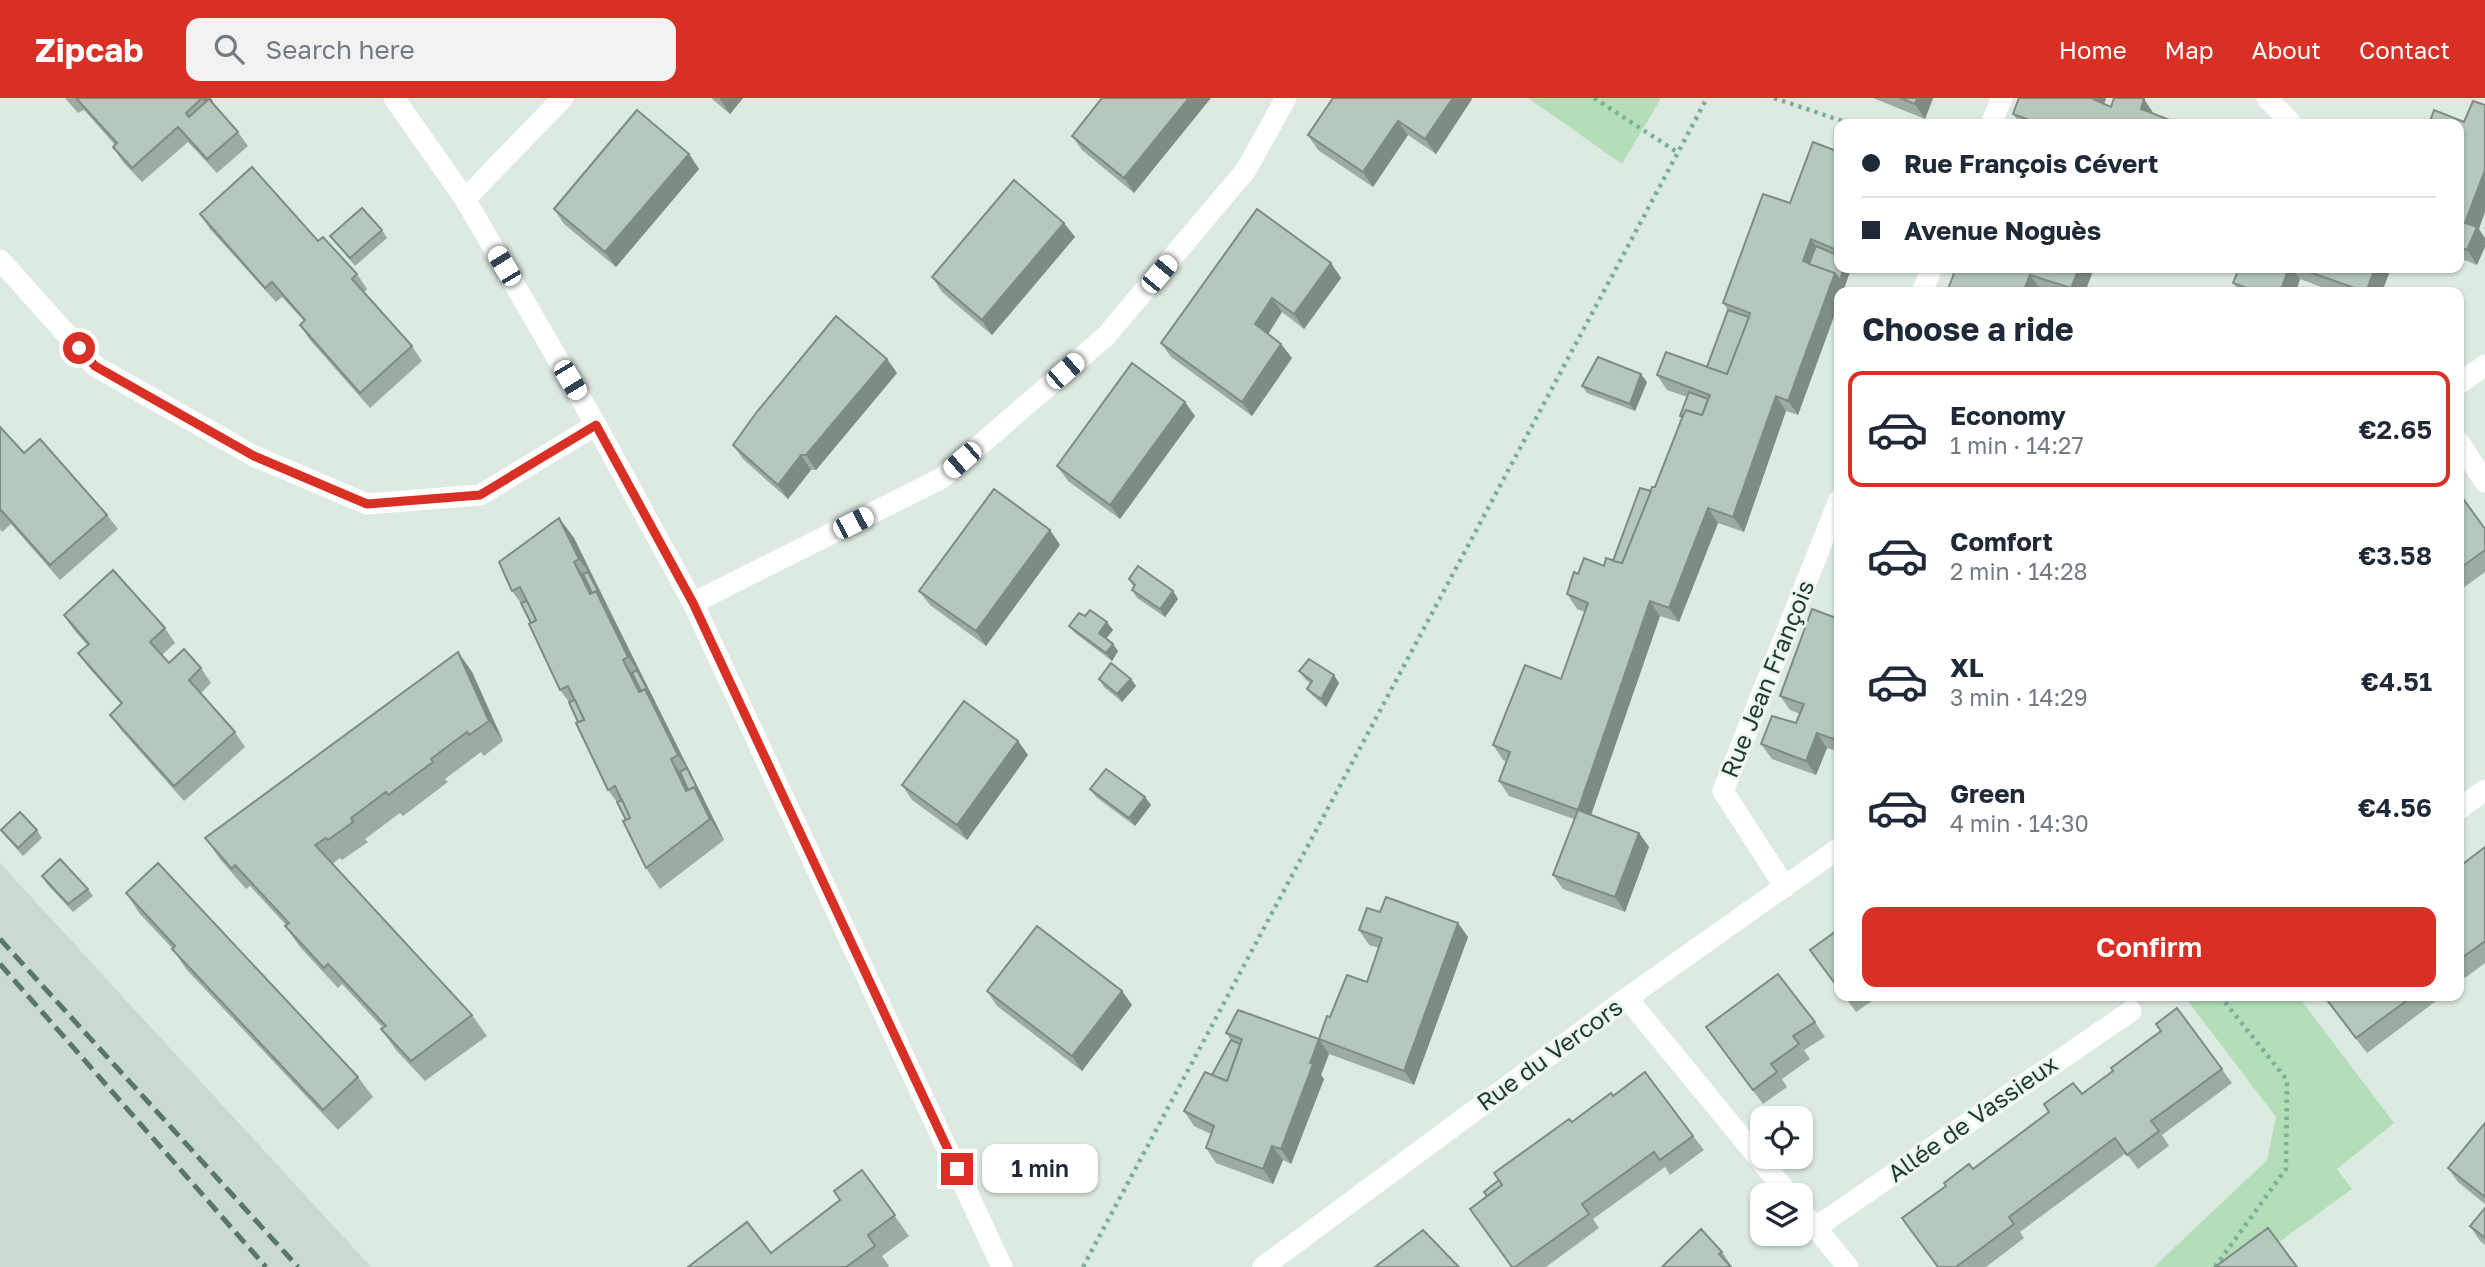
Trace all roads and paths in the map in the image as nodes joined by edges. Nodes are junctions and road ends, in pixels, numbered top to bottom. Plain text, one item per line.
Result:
1 (394, 98) edge
2 (563, 98) edge
3 (1286, 98) edge
4 (1594, 98) edge
5 (1707, 98) edge
6 (1774, 98) edge
7 (2003, 98) edge
8 (2267, 98) edge
9 (1836, 119) edge
10 (1993, 119) edge
11 (2287, 119) edge
12 (1677, 152) junction
13 (465, 199) junction
14 (0, 260) edge
15 (2485, 365) edge
16 (2464, 380) edge
17 (596, 425) junction
18 (2464, 450) edge
19 (2485, 482) edge
20 (1834, 513) edge
21 (693, 603) junction
22 (2485, 790) edge
23 (2464, 805) edge
24 (1834, 852) edge
25 (1785, 887) junction
26 (1627, 998) junction
27 (2224, 1001) edge
28 (2131, 1011) dead end
29 (1779, 1183) edge
30 (1813, 1225) edge
31 (1815, 1228) junction
32 (1002, 1267) edge
33 (1083, 1267) edge
34 (1263, 1267) edge
35 (1848, 1267) edge
36 (2215, 1267) edge

1 - 13 street
2 - 13 street
3 - 21 street
4 - 12 path
5 - 12 path
6 - 9 path
7 - 10 street
8 - 11 street
12 - 33 path
13 - 17 street
14 - 17 street
15 - 16 street
17 - 21 street
18 - 19 street
20 - 25 street, Rue Jean François
21 - 32 street
22 - 23 street
24 - 25 street, Rue du Vercors
25 - 26 street, Rue du Vercors
26 - 29 street
26 - 34 street, Rue du Vercors
27 - 36 path
28 - 31 street, Allée de Vassieux
30 - 31 street
31 - 35 street

